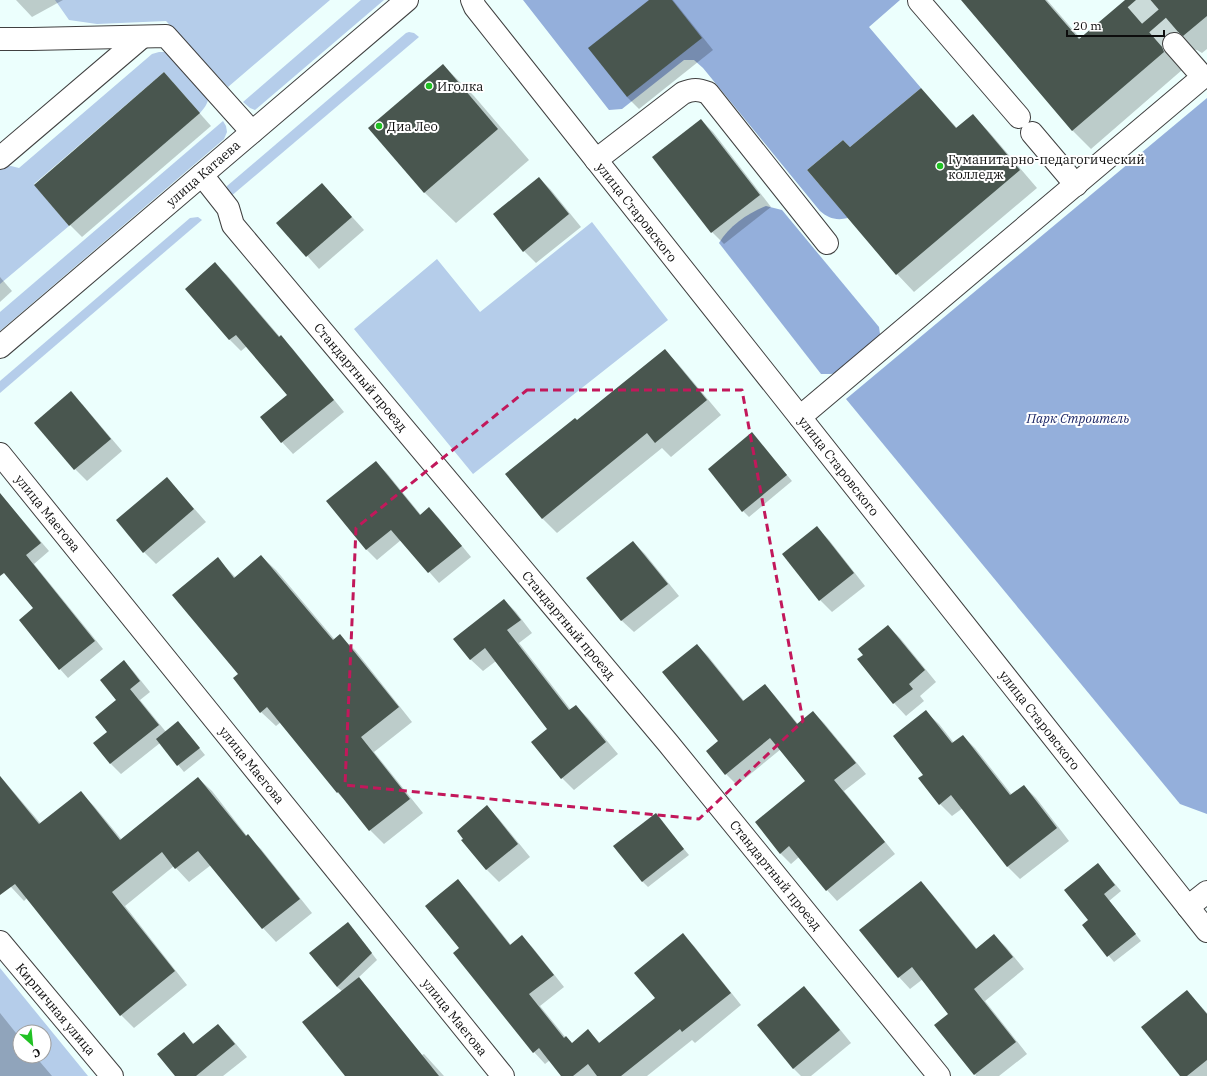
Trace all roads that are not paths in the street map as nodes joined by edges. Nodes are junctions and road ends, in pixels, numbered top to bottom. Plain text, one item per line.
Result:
1 (407, 0) edge
2 (472, 0) edge
3 (919, 1) edge
4 (142, 37) junction
5 (0, 39) edge
6 (1174, 44) tunnel mouth
7 (252, 132) junction
8 (0, 158) edge
9 (596, 160) junction
10 (202, 175) junction
11 (1076, 185) junction
12 (827, 243) dead end
13 (0, 347) edge
14 (800, 417) junction
15 (0, 454) edge
16 (1207, 892) edge
17 (1188, 907) junction
18 (1207, 931) edge
19 (0, 942) edge
20 (112, 1076) edge
21 (503, 1076) edge
22 (938, 1076) edge

1 - 7 street, улица Катаева
2 - 9 street, улица Старовского
3 - 11 street
4 - 5 street
4 - 7 street
4 - 8 street
6 - 11 street
7 - 10 street, улица Катаева
9 - 12 street
9 - 14 street, улица Старовского
10 - 13 street, улица Катаева
10 - 22 street, Стандартный проезд
11 - 14 street
14 - 17 street, улица Старовского
15 - 21 street, улица Маегова
16 - 17 street
17 - 18 street, улица Старовского
19 - 20 street, Кирпичная улица

